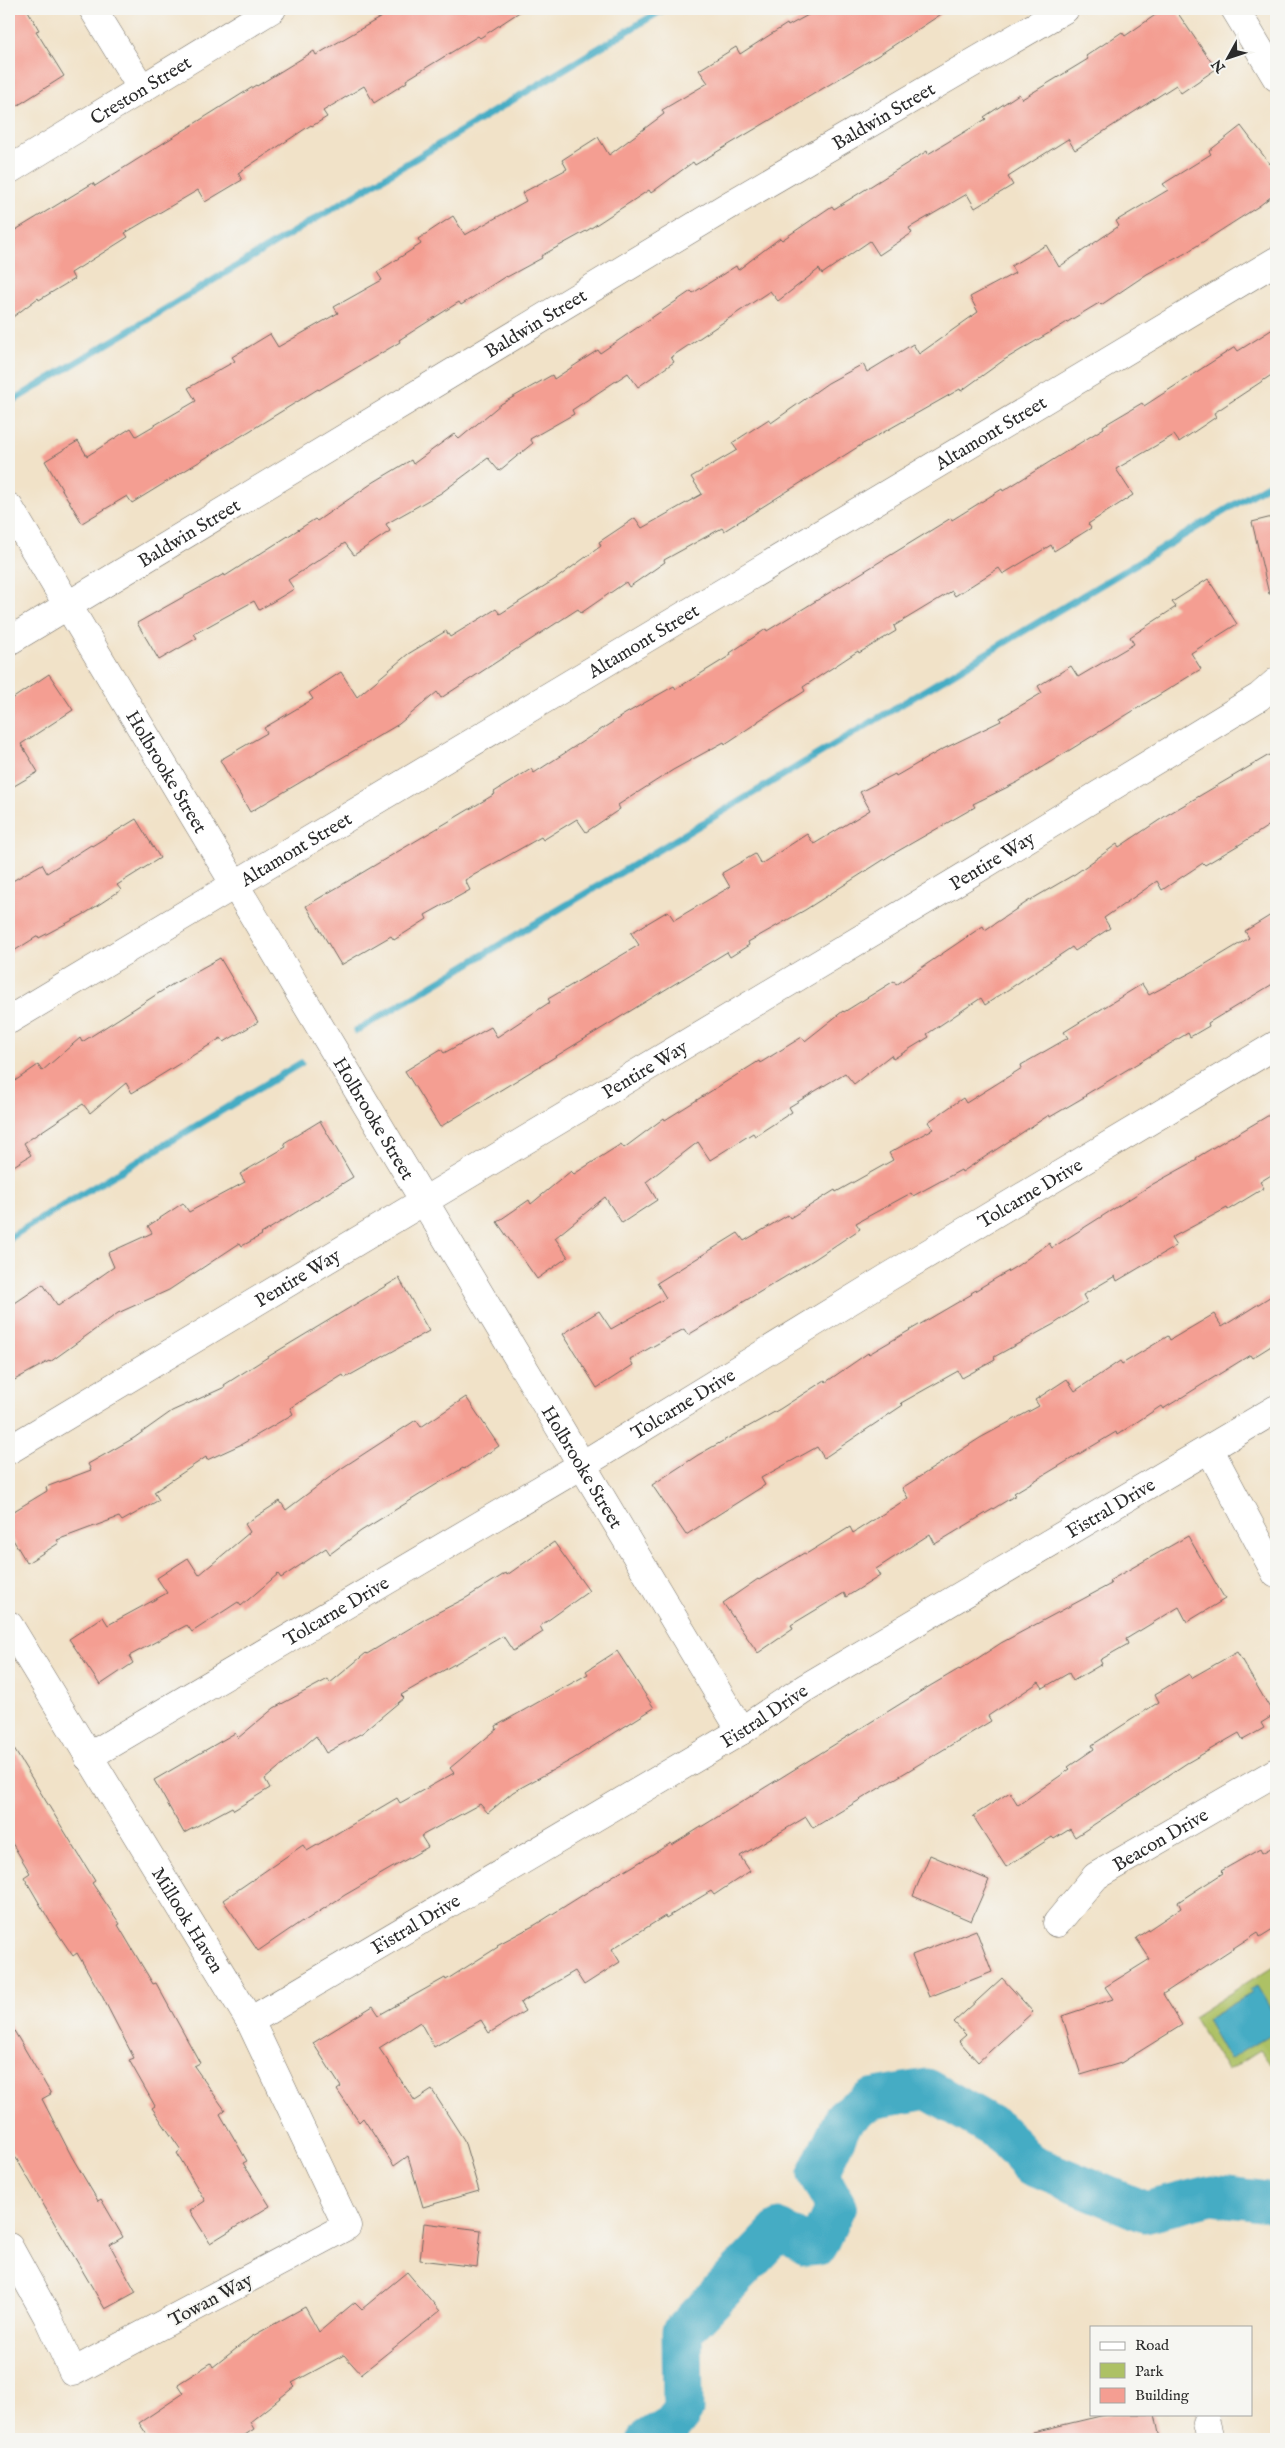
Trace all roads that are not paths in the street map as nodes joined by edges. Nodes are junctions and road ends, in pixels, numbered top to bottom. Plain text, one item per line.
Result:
1 (93, 9) edge
2 (272, 9) edge
3 (1064, 9) edge
4 (1235, 9) edge
5 (1276, 78) edge
6 (142, 89) junction
7 (9, 170) edge
8 (1276, 262) edge
9 (9, 507) edge
10 (68, 605) junction
11 (9, 641) edge
12 (1276, 682) edge
13 (236, 886) junction
14 (9, 1020) edge
15 (1276, 1044) edge
16 (424, 1202) junction
17 (1276, 1409) edge
18 (9, 1450) edge
19 (1210, 1450) junction
20 (582, 1466) junction
21 (1276, 1574) edge
22 (9, 1625) edge
23 (740, 1731) junction
24 (88, 1757) junction
25 (1276, 1772) edge
26 (1057, 1923) dead end
27 (250, 2021) junction
28 (348, 2226) joint
29 (9, 2247) edge

1 - 6 street
2 - 6 street, Creston Street
3 - 10 street, Baldwin Street
4 - 5 street
6 - 7 street, Creston Street
8 - 13 street, Altamont Street
9 - 10 street, Holbrooke Street
10 - 11 street, Baldwin Street
10 - 13 street, Holbrooke Street
12 - 16 street, Pentire Way
13 - 14 street, Altamont Street
13 - 16 street, Holbrooke Street
15 - 20 street, Tolcarne Drive
16 - 18 street, Pentire Way
16 - 20 street, Holbrooke Street
17 - 19 street, Fistral Drive
19 - 21 street
19 - 23 street, Fistral Drive
20 - 23 street, Holbrooke Street
20 - 24 street, Tolcarne Drive
22 - 24 street, Millook Haven
23 - 27 street, Fistral Drive
24 - 27 street, Millook Haven
25 - 26 street, Beacon Drive
27 - 28 street, Millook Haven
28 - 29 street, Towan Way

